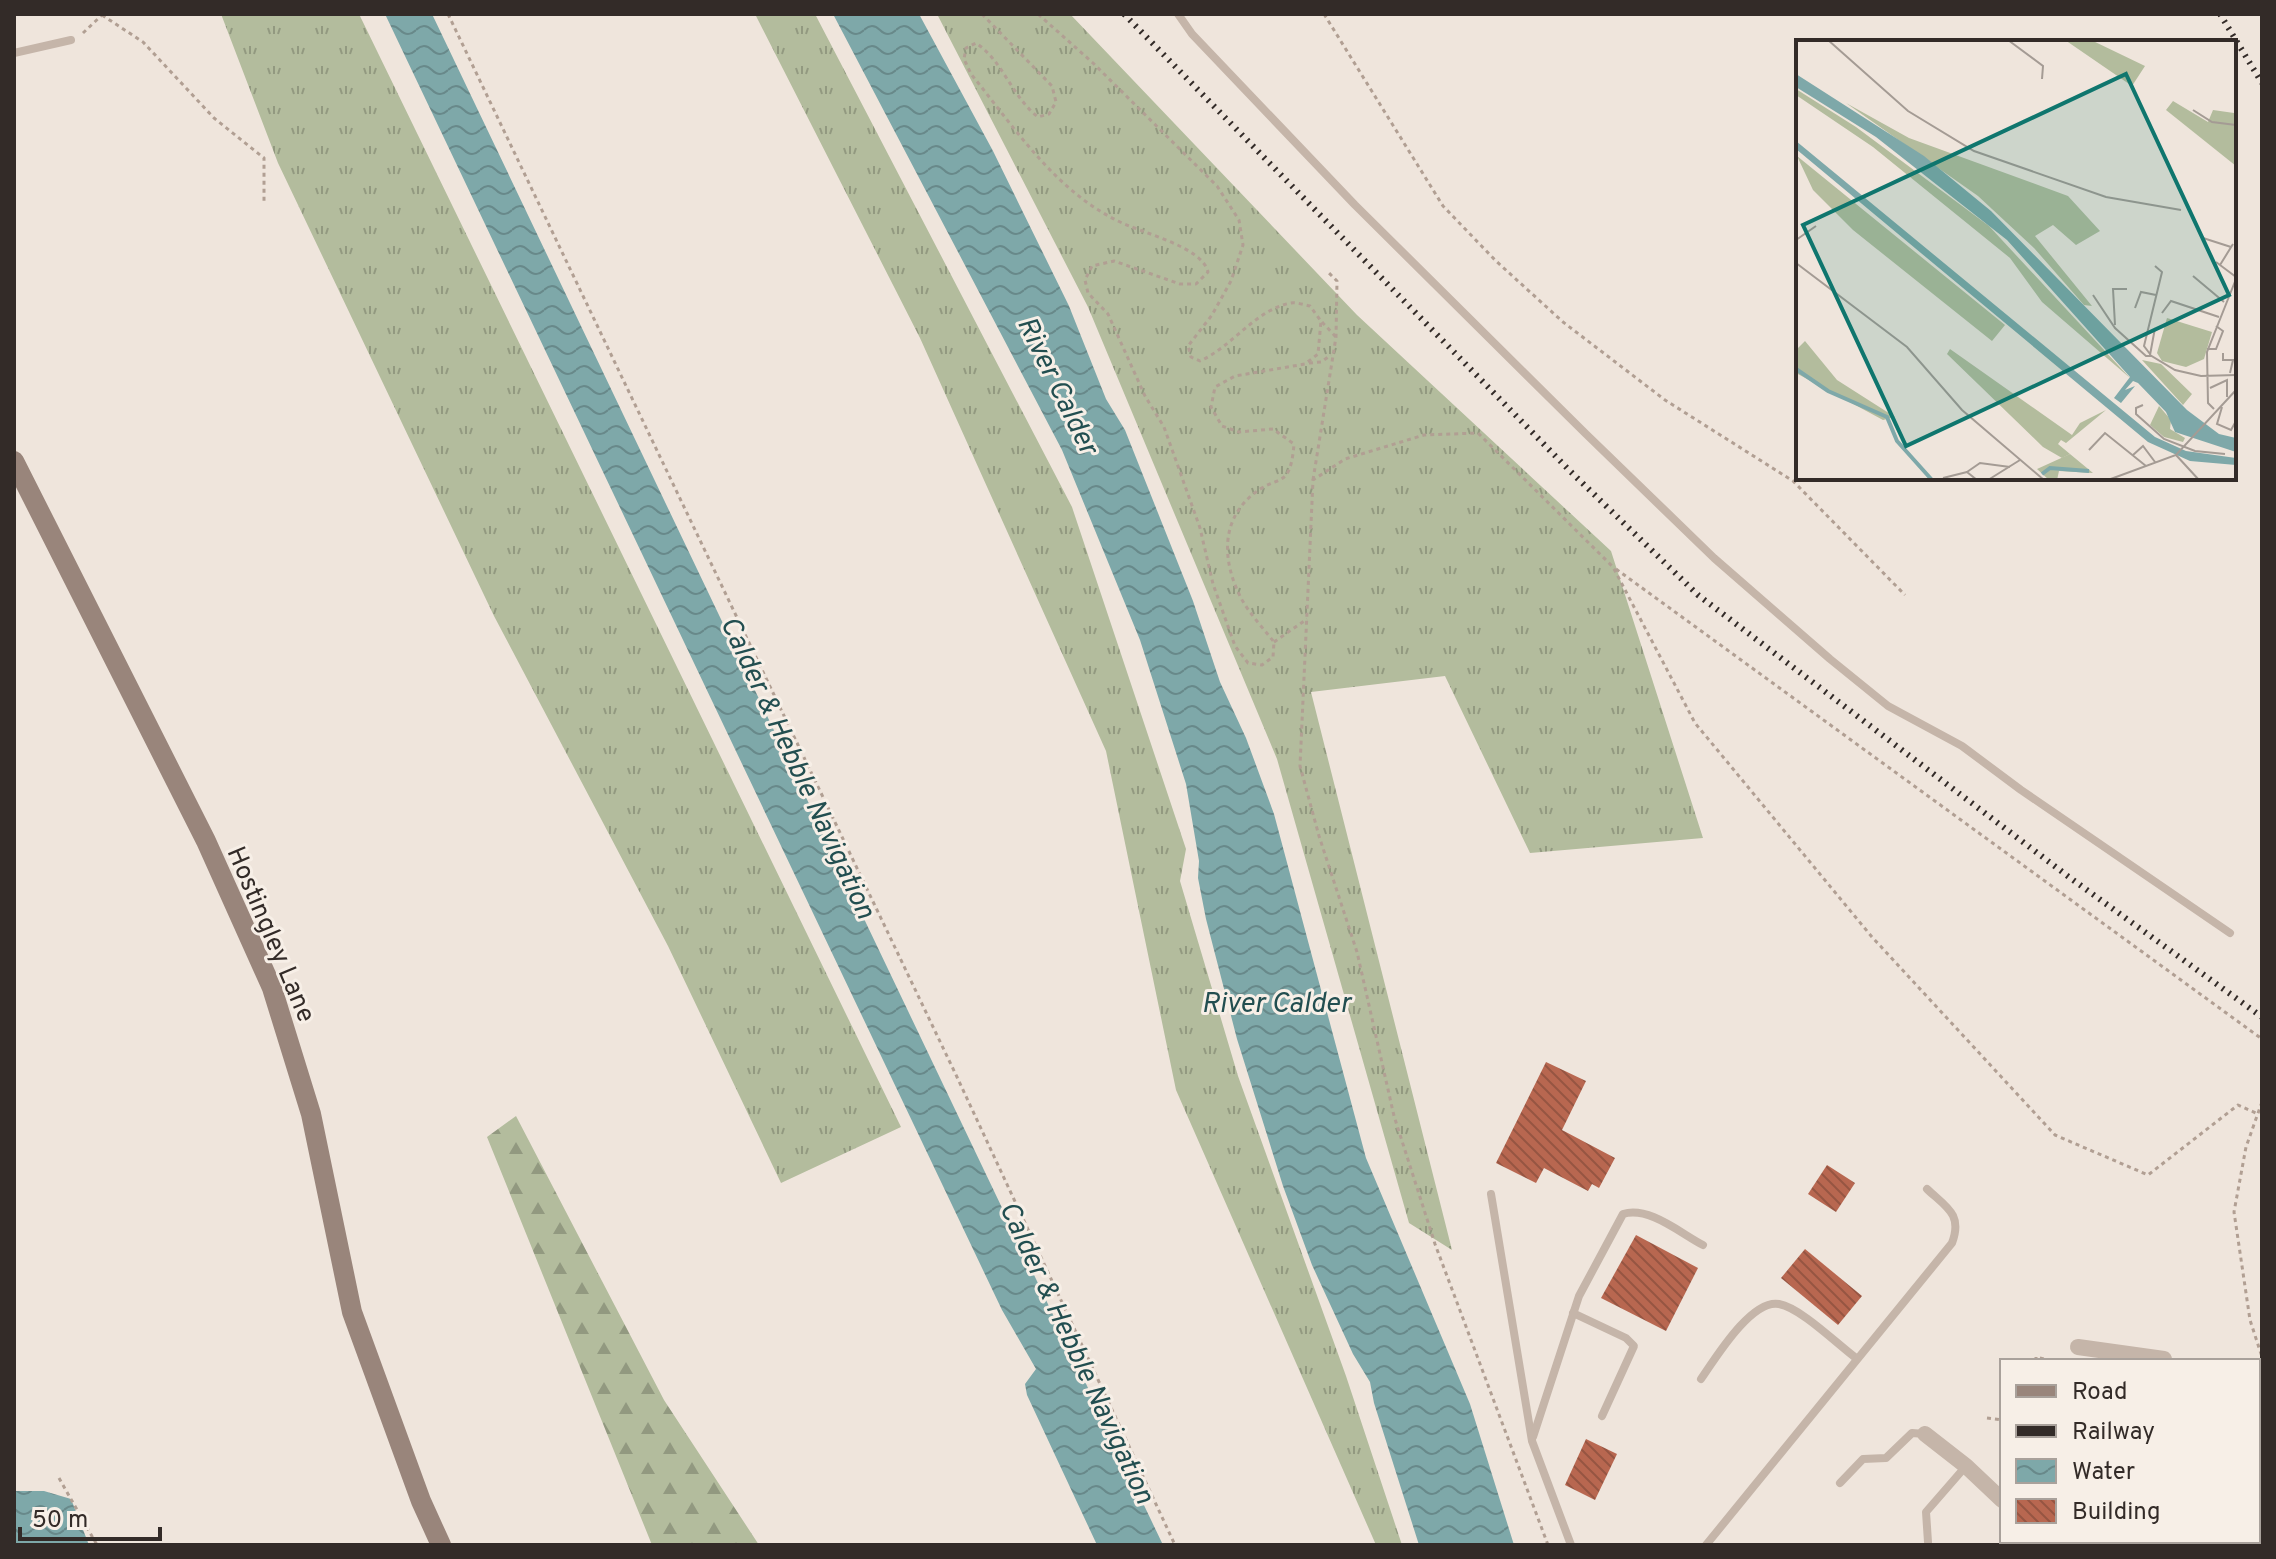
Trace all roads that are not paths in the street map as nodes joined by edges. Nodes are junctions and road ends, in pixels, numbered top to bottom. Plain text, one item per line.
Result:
1 (1178, 14) edge
2 (71, 40) road end
3 (14, 53) edge
4 (14, 461) edge
5 (2230, 933) dead end
6 (1927, 1189) dead end
7 (1491, 1194) dead end
8 (1703, 1245) dead end
9 (1573, 1313) junction
10 (2078, 1347) dead end
11 (2122, 1357) edge
12 (1856, 1358) junction
13 (2164, 1359) dead end
14 (1701, 1379) dead end
15 (1602, 1416) dead end
16 (1925, 1434) joint
17 (1532, 1441) junction
18 (1966, 1466) junction
19 (1840, 1483) dead end
20 (2000, 1498) edge
21 (1928, 1542) dead end
22 (441, 1545) edge
23 (1571, 1545) edge
24 (1706, 1545) edge

1 - 5 lane
2 - 3 lane
4 - 22 main road, Hostingley Lane
6 - 12 lane
7 - 17 lane
8 - 9 lane
9 - 15 lane
9 - 17 lane
10 - 11 street
11 - 13 street
12 - 14 lane
12 - 24 lane
16 - 18 street
16 - 19 lane
17 - 23 lane
18 - 20 street
18 - 21 lane

